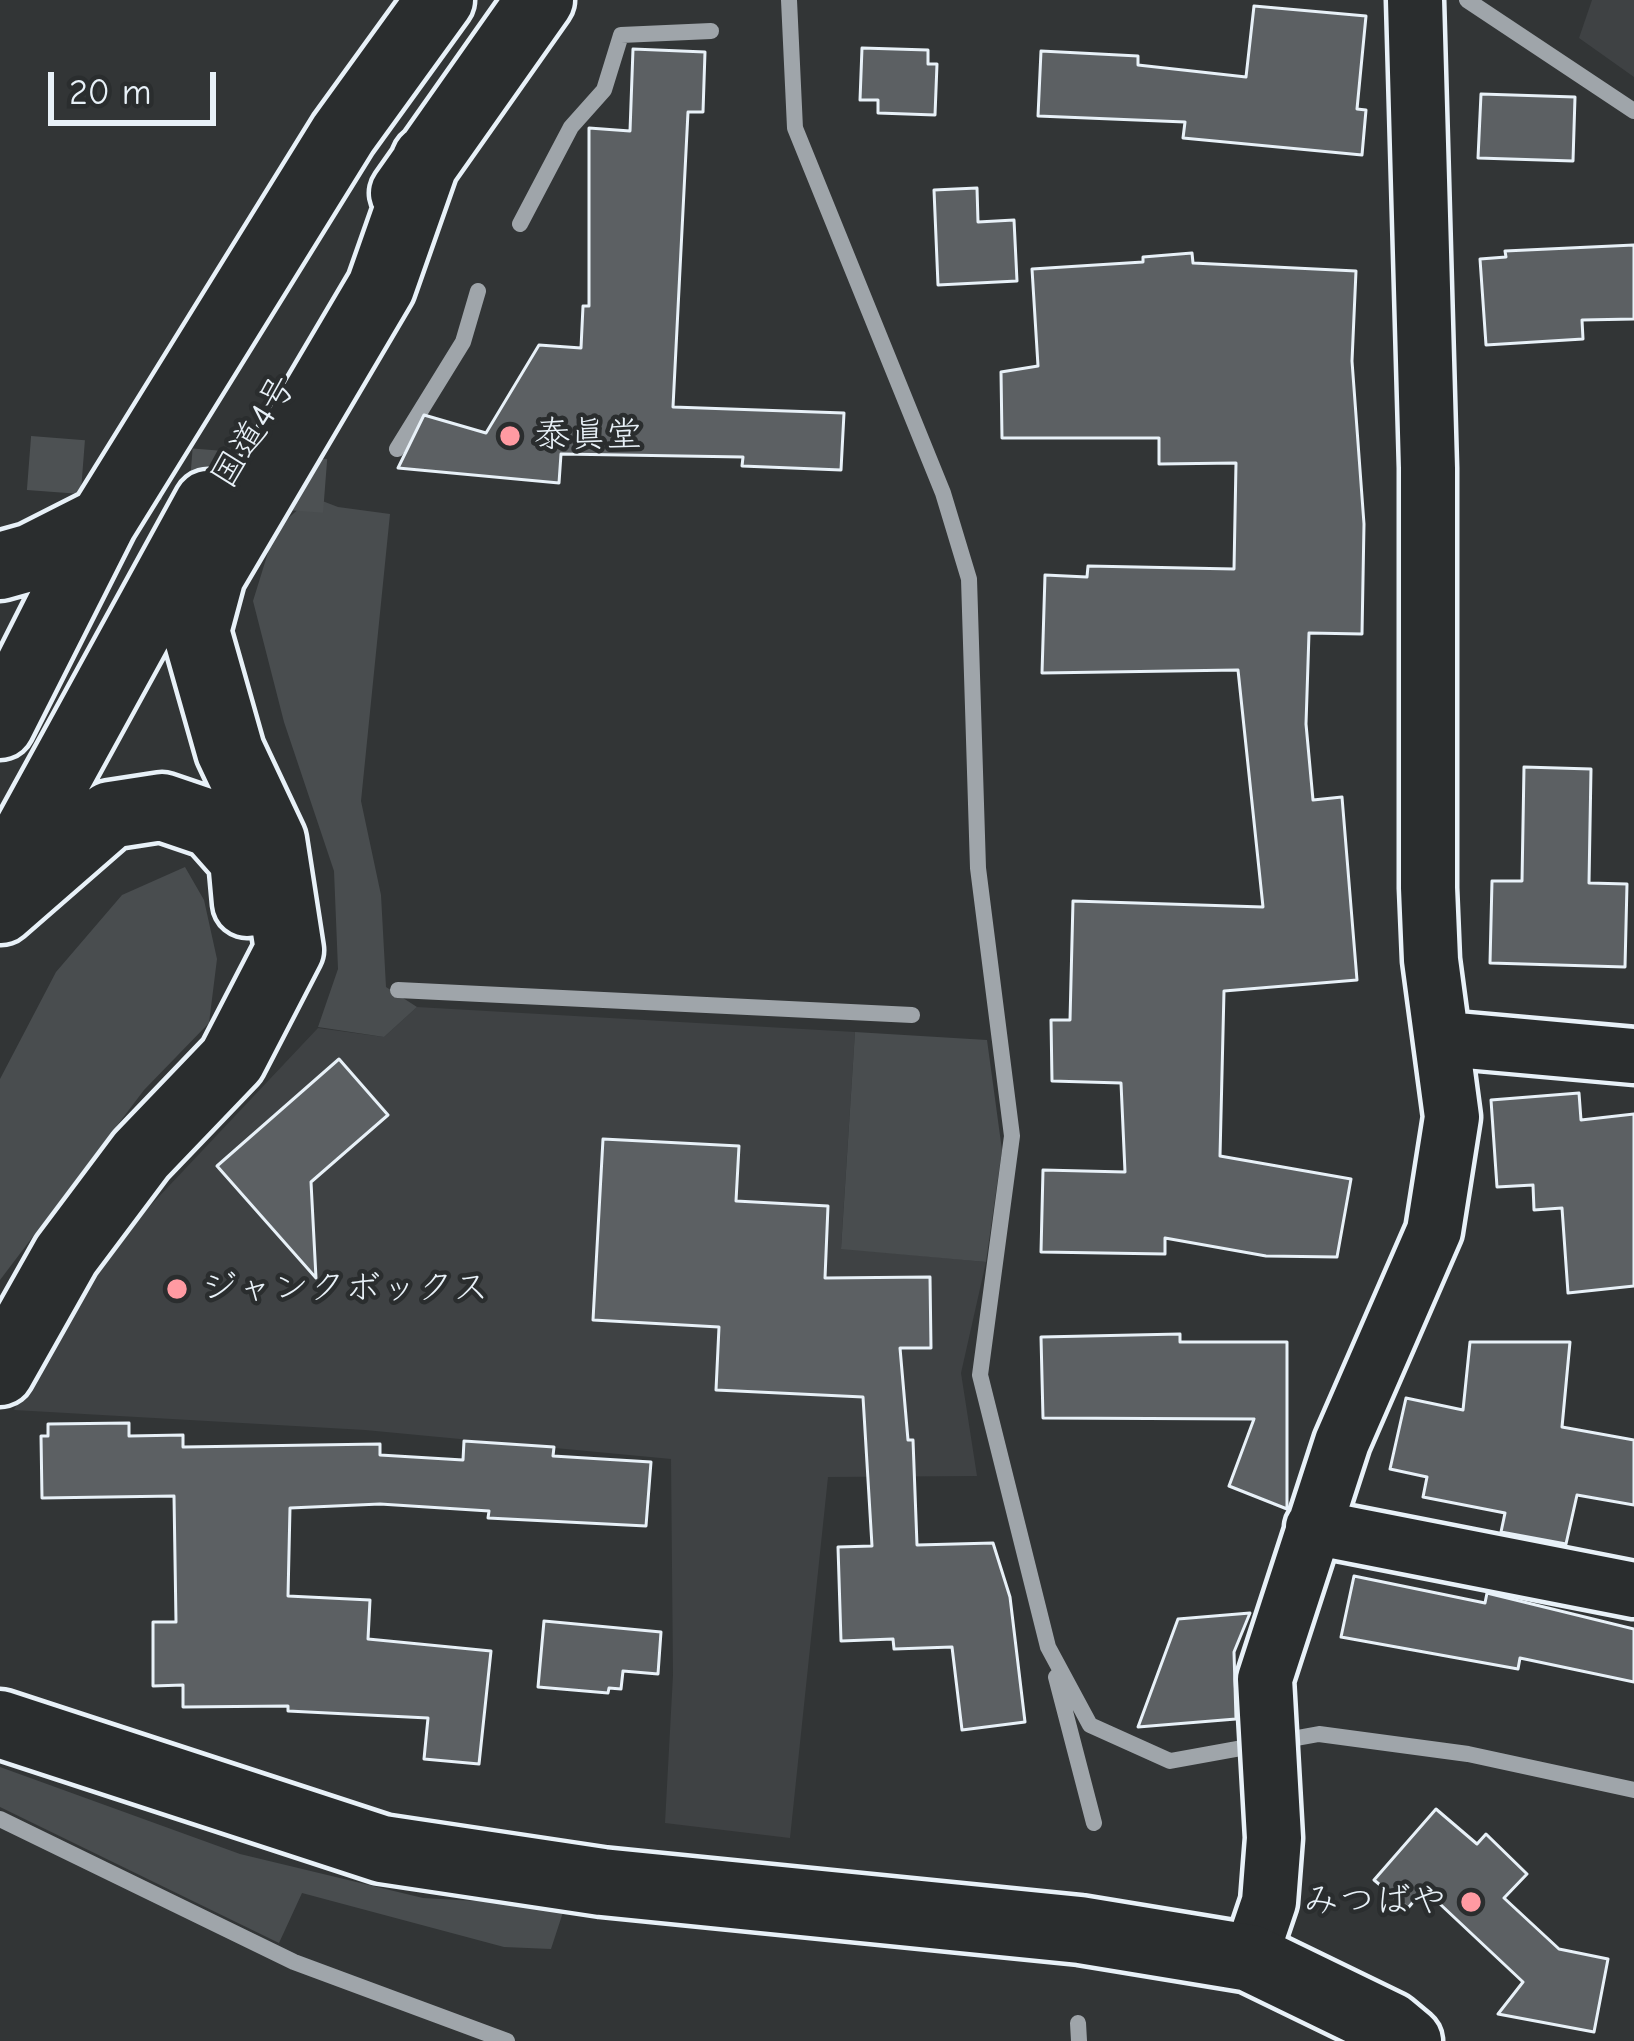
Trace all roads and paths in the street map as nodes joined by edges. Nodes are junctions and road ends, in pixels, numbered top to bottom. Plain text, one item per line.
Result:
1 (440, 0) edge
2 (540, 0) edge
3 (1415, 0) edge
4 (426, 159) junction
5 (103, 521) junction
6 (0, 566) edge
7 (0, 725) edge
8 (0, 883) edge
9 (0, 911) edge
10 (1445, 1039) junction
11 (1634, 1056) edge
12 (232, 1060) junction
13 (0, 1372) edge
14 (1313, 1527) junction
15 (1634, 1590) edge
16 (0, 1724) edge
17 (1250, 1958) junction
18 (1408, 2041) edge

1 - 5 main road
2 - 4 main road, 国道4号
3 - 10 street
4 - 8 main road, 国道4号
4 - 12 main road
5 - 6 main road
5 - 7 main road
9 - 12 main road
10 - 11 street
10 - 14 street
12 - 13 main road
14 - 15 street
14 - 17 street
16 - 17 main road
17 - 18 main road

